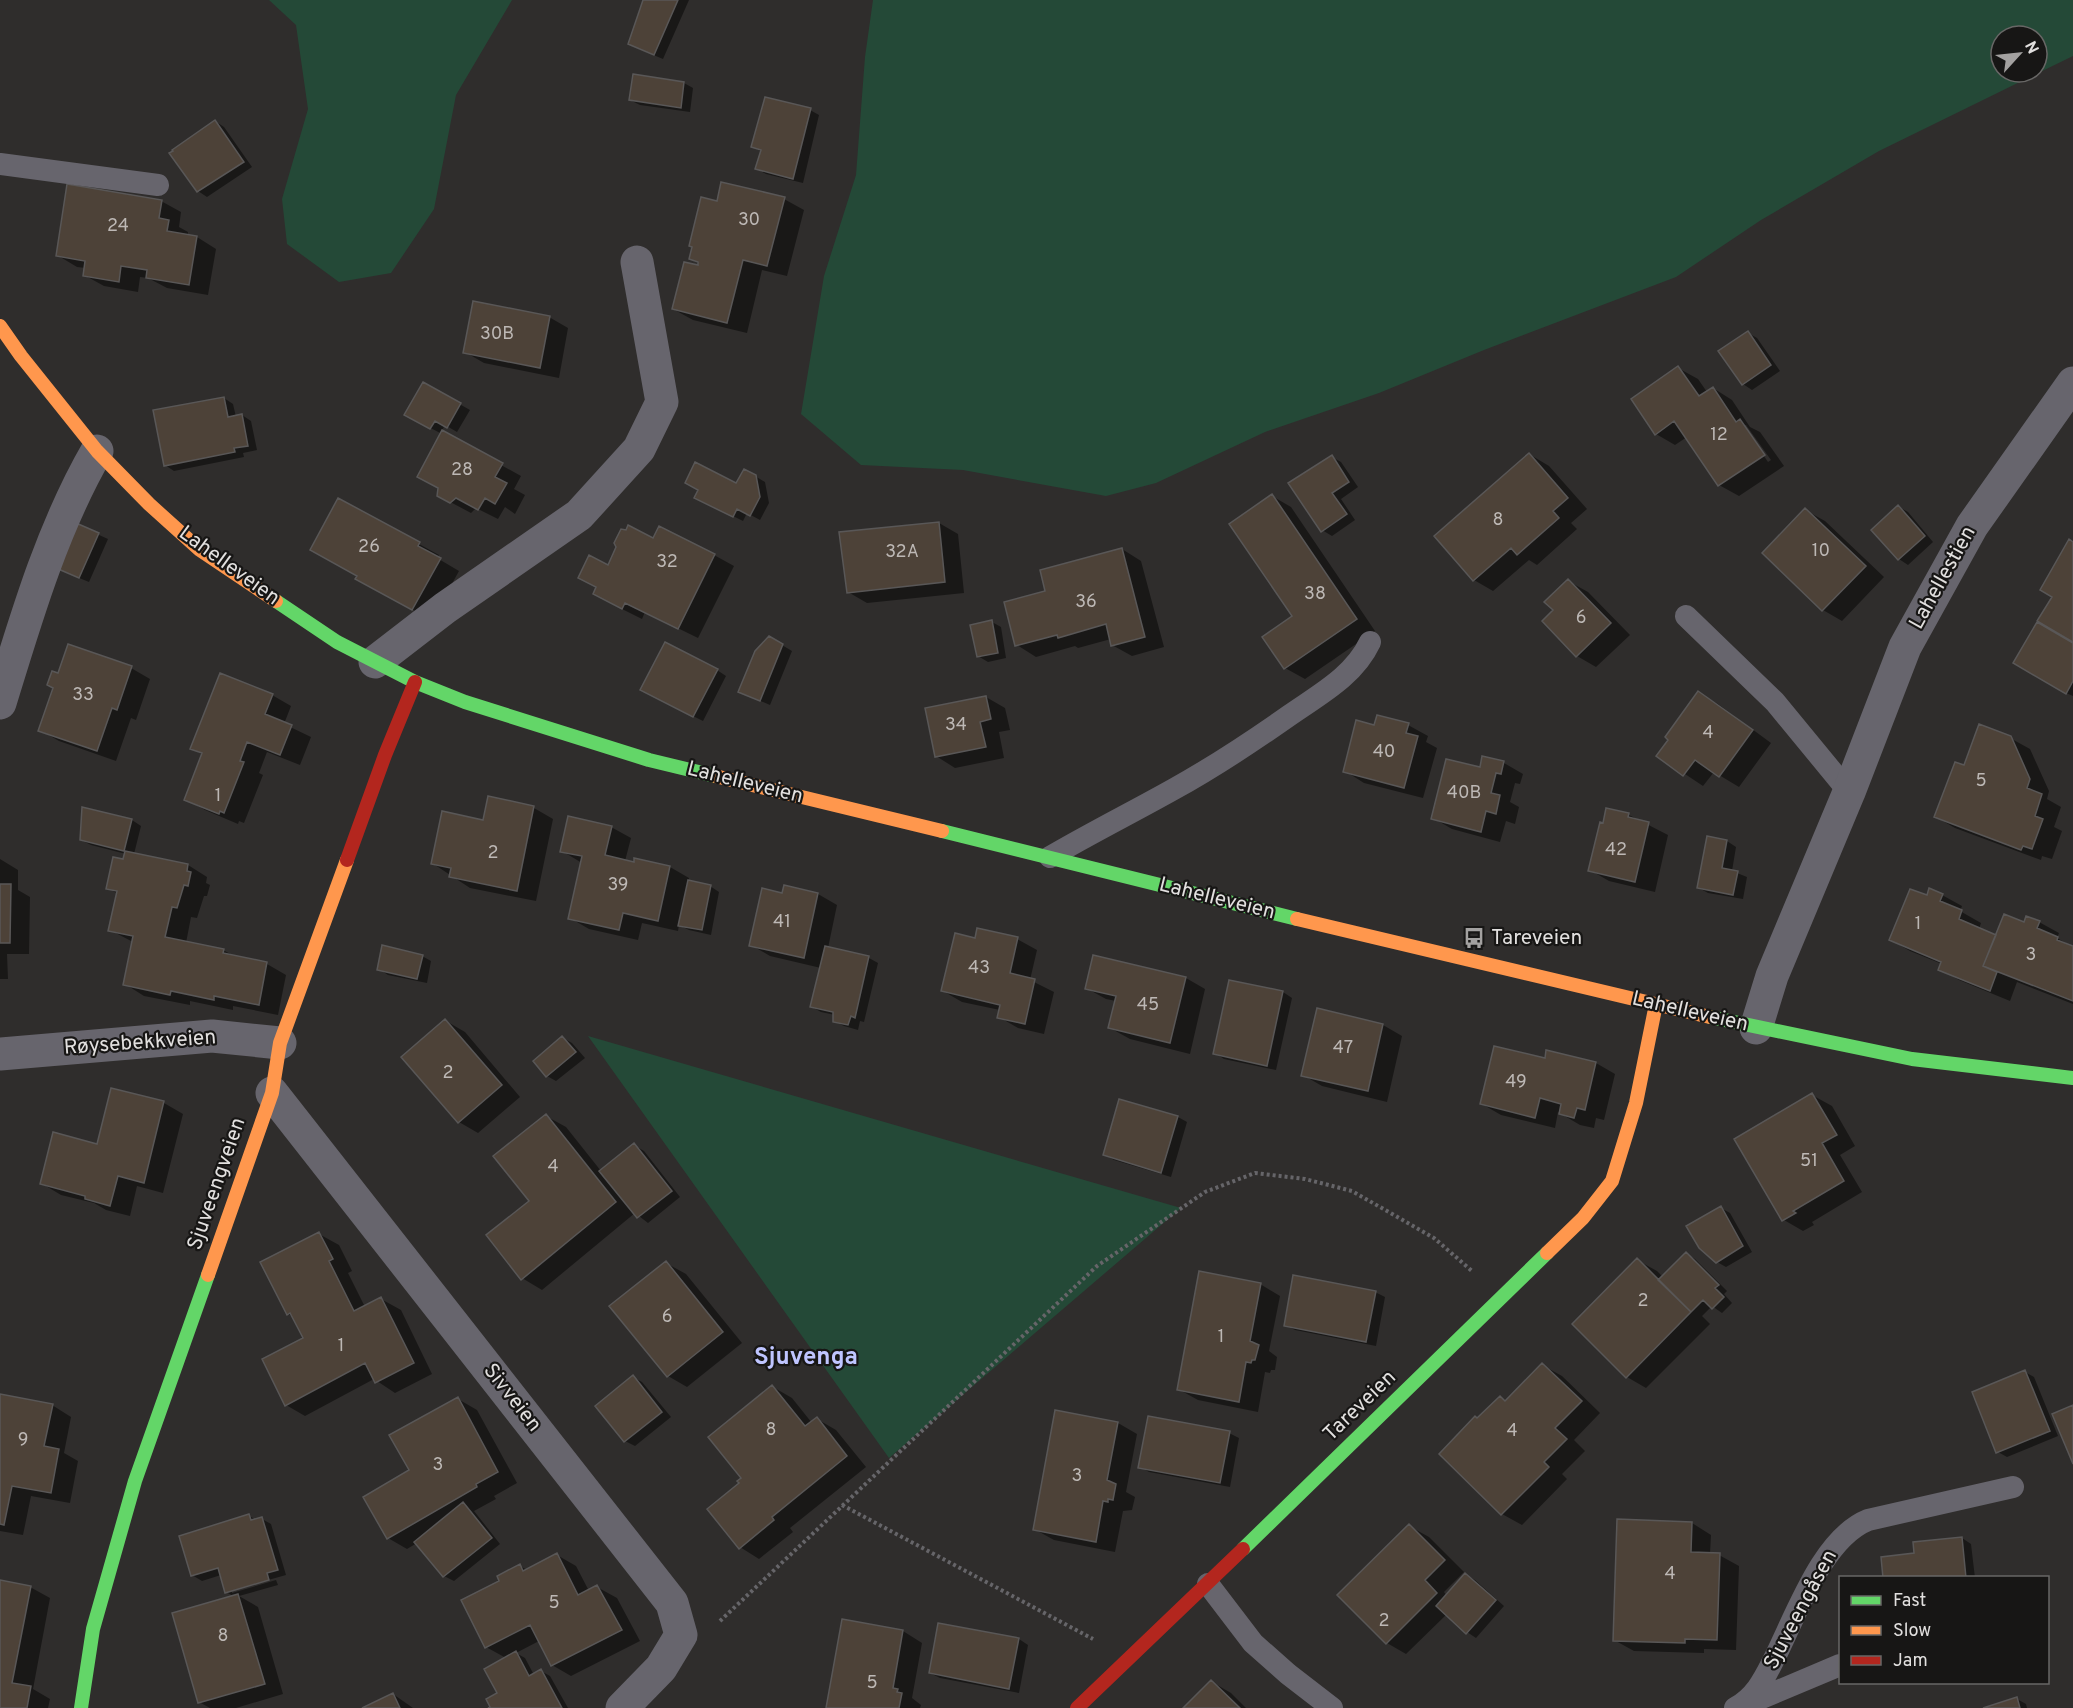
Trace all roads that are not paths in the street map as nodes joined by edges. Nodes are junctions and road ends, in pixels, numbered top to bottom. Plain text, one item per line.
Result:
1 (0, 164) edge
2 (158, 185) dead end
3 (637, 262) dead end
4 (0, 326) edge
5 (2073, 383) edge
6 (97, 451) junction
7 (1686, 616) dead end
8 (1370, 642) dead end
9 (375, 662) junction
10 (415, 682) junction
11 (0, 703) edge
12 (1849, 792) junction
13 (1050, 857) junction
14 (1656, 1004) junction
15 (1756, 1028) junction
16 (280, 1043) junction
17 (0, 1054) edge
18 (2073, 1078) edge
19 (272, 1093) junction
20 (2013, 1487) dead end
21 (1208, 1584) junction
22 (1839, 1665) edge
23 (81, 1708) edge
24 (622, 1708) edge
25 (1077, 1708) edge
26 (1332, 1708) edge
27 (1736, 1708) edge

1 - 2 lane
3 - 9 street
4 - 6 street, Lahelleveien
5 - 12 street, Lahellestien
6 - 9 street, Lahelleveien
6 - 11 street
7 - 12 lane
8 - 13 lane
9 - 10 street, Lahelleveien
10 - 13 street, Lahelleveien
10 - 16 street, Sjuveengveien
12 - 15 street, Lahellestien
13 - 14 street, Lahelleveien
14 - 15 street, Lahelleveien
14 - 21 street, Tareveien
15 - 18 street, Lahelleveien
16 - 17 street, Røysebekkveien
16 - 19 street, Sjuveengveien
19 - 23 street, Sjuveengveien
19 - 24 street, Sivveien
20 - 27 lane, Sjuveengåsen
21 - 25 street, Tareveien
21 - 26 lane
22 - 27 lane, Sjuveengåsen

